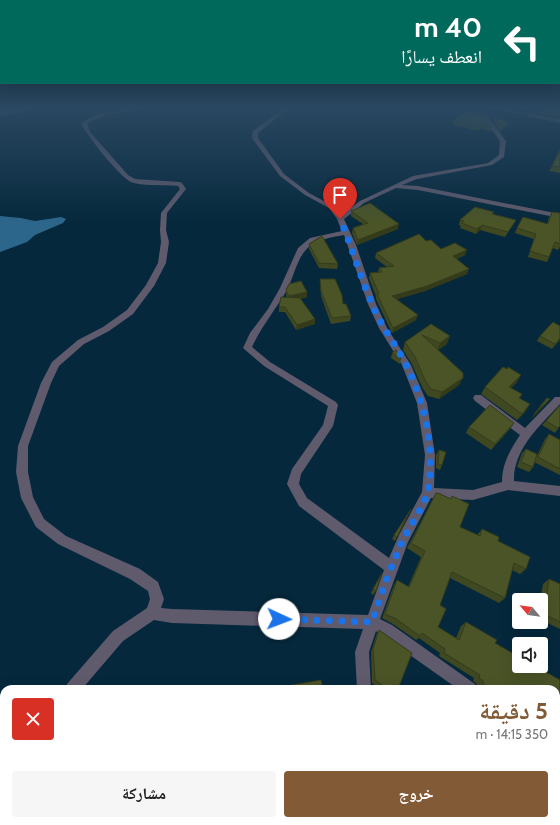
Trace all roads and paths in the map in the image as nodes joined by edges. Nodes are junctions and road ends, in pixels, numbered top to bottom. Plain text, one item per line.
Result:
1 (101, 146) edge
2 (261, 146) edge
3 (503, 146) edge
4 (393, 187) junction
5 (560, 216) edge
6 (340, 219) junction
7 (346, 232) junction
8 (478, 398) dead end
9 (558, 400) dead end
10 (527, 435) junction
11 (508, 485) junction
12 (560, 491) edge
13 (428, 493) junction
14 (392, 568) junction
15 (152, 613) junction
16 (372, 622) junction
17 (75, 685) edge
18 (364, 685) edge
19 (464, 685) edge

1 - 15 street
2 - 6 street
3 - 4 street
4 - 5 street
4 - 6 street
6 - 7 street
7 - 13 street
7 - 14 street
8 - 10 street
9 - 10 street
10 - 11 street
11 - 12 street
11 - 13 street
13 - 14 street
14 - 16 street
15 - 16 street
15 - 17 street
16 - 18 street
16 - 19 street

